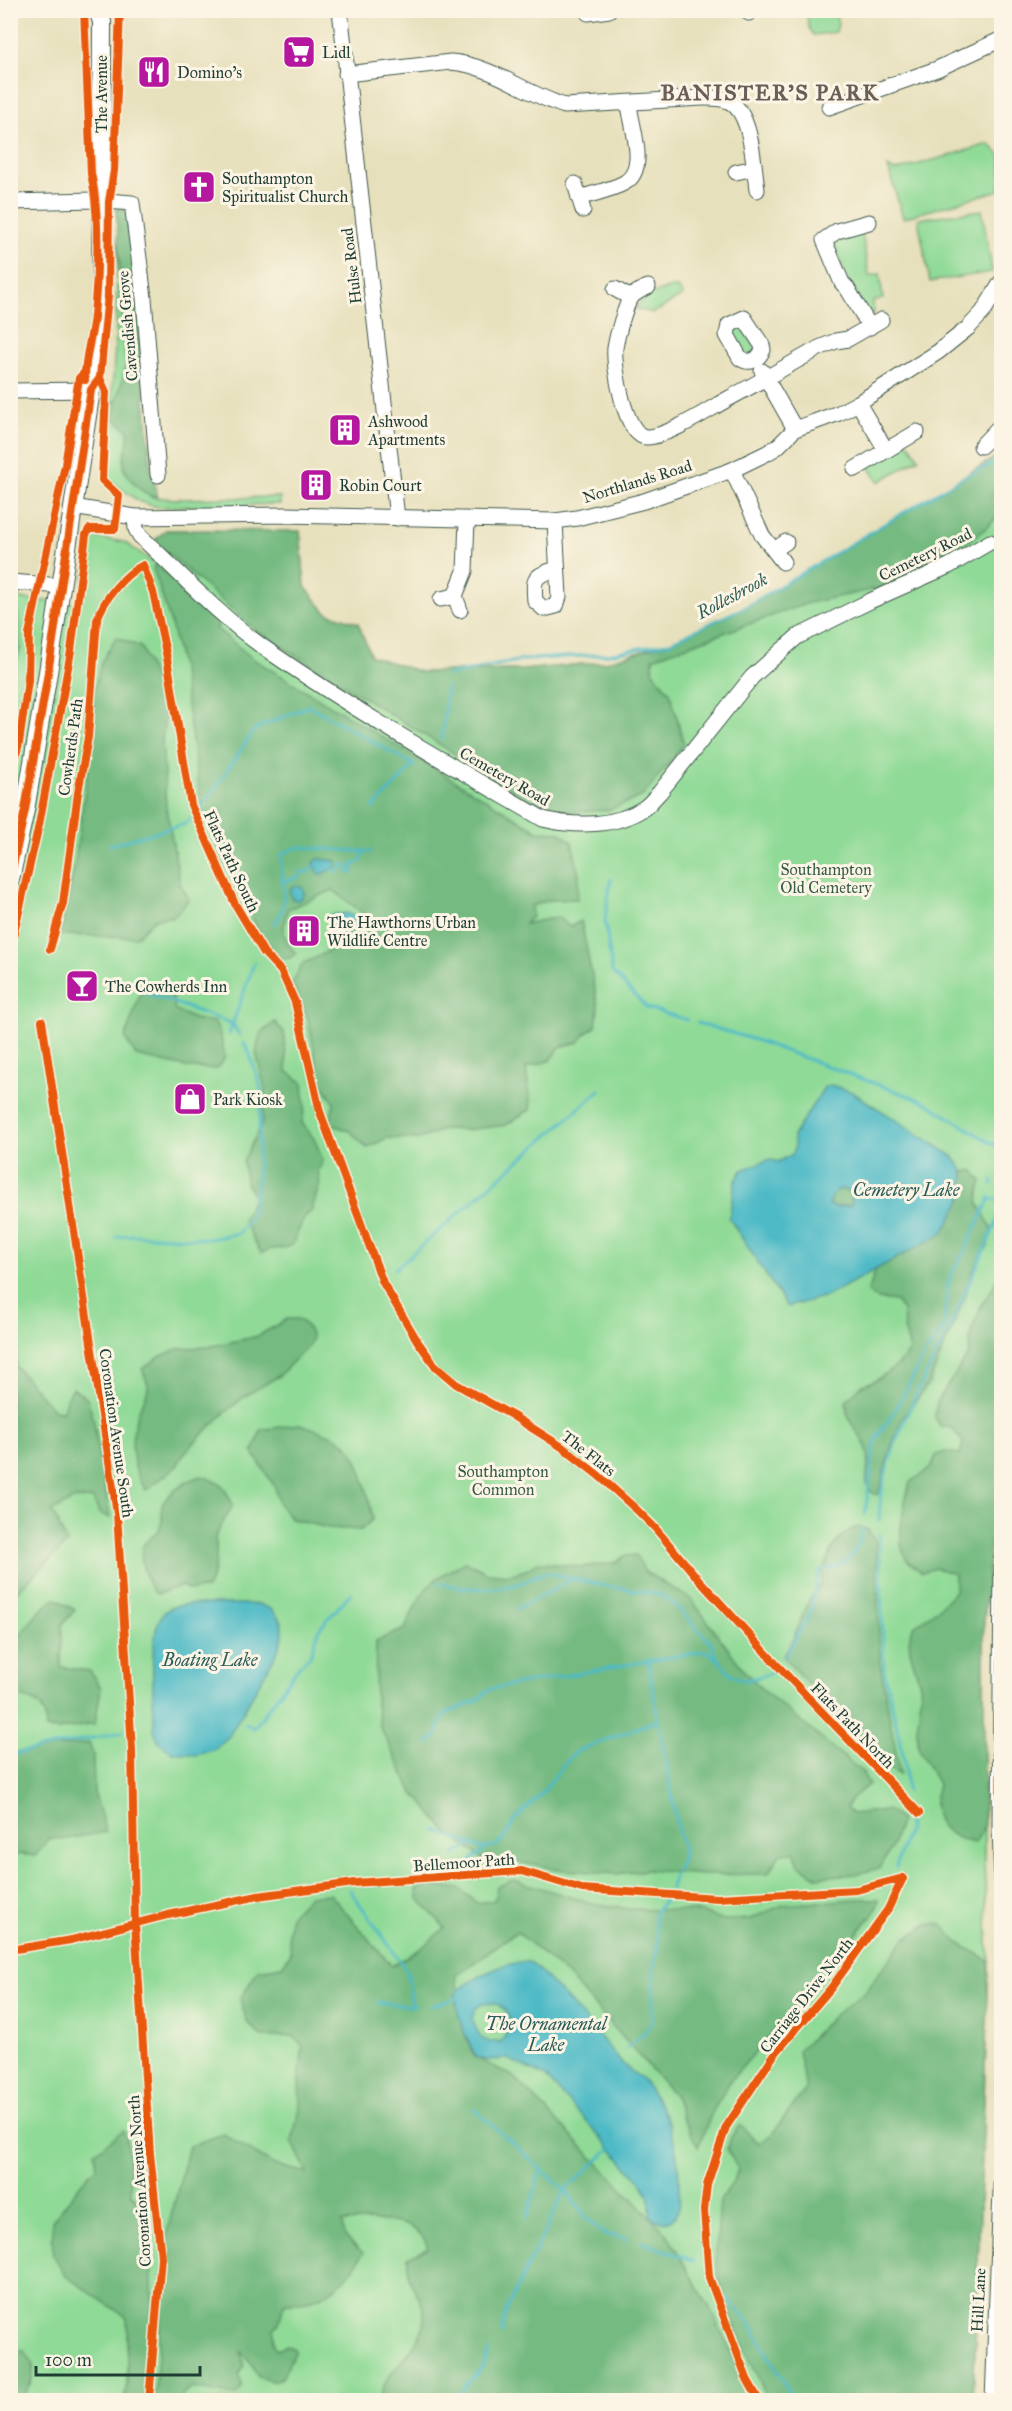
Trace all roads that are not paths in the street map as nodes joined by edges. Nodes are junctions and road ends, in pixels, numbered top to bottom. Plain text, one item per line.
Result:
1 (340, 10) edge
2 (609, 10) edge
3 (588, 13) dead end
4 (102, 14) edge
5 (1002, 39) edge
6 (346, 74) junction
7 (629, 104) junction
8 (829, 107) dead end
9 (754, 168) junction
10 (736, 172) dead end
11 (757, 190) dead end
12 (579, 197) dead end
13 (102, 201) junction
14 (10, 202) edge
15 (869, 222) dead end
16 (648, 287) dead end
17 (615, 289) dead end
18 (999, 291) edge
19 (631, 298) junction
20 (756, 360) dead end
21 (766, 378) junction
22 (91, 390) junction
23 (10, 391) edge
24 (858, 403) junction
25 (795, 429) junction
26 (917, 432) dead end
27 (998, 434) edge
28 (981, 446) dead end
29 (886, 450) junction
30 (855, 469) dead end
31 (732, 470) junction
32 (158, 475) dead end
33 (73, 507) junction
34 (135, 517) junction
35 (397, 518) junction
36 (467, 520) junction
37 (555, 521) junction
38 (990, 542) dead end
39 (781, 551) dead end
40 (557, 568) dead end
41 (10, 582) edge
42 (62, 586) junction
43 (452, 602) dead end
44 (18, 809) edge
45 (10, 879) edge
46 (1002, 1558) edge
47 (1001, 1861) edge
48 (1002, 1880) edge
49 (1002, 2168) edge
50 (998, 2348) edge
51 (993, 2400) edge

1 - 6 street, Hulse Road
2 - 3 street
4 - 13 main road, The Avenue
5 - 8 street
6 - 7 street
6 - 35 street, Hulse Road
7 - 9 street
7 - 12 street
9 - 10 street
9 - 11 street
13 - 14 street
13 - 22 main road, The Avenue
13 - 32 street, Cavendish Grove
15 - 21 street
16 - 19 street
17 - 19 street
18 - 24 street, Northlands Road
19 - 21 street
20 - 21 street
21 - 25 street
22 - 23 street
22 - 33 main road, The Avenue
24 - 25 street, Northlands Road
24 - 29 street
25 - 31 street, Northlands Road
26 - 29 street
27 - 28 street
29 - 30 street
31 - 37 street, Northlands Road
31 - 39 street
33 - 34 street, Northlands Road
33 - 42 main road, The Avenue
34 - 35 street, Northlands Road
34 - 38 street, Cemetery Road
35 - 36 street, Northlands Road
36 - 37 street, Northlands Road
36 - 43 street
37 - 40 street
41 - 42 street
42 - 44 main road, The Avenue
44 - 45 main road, The Avenue
46 - 47 street
47 - 48 street
49 - 50 street, Hill Lane
50 - 51 street, Hill Lane

